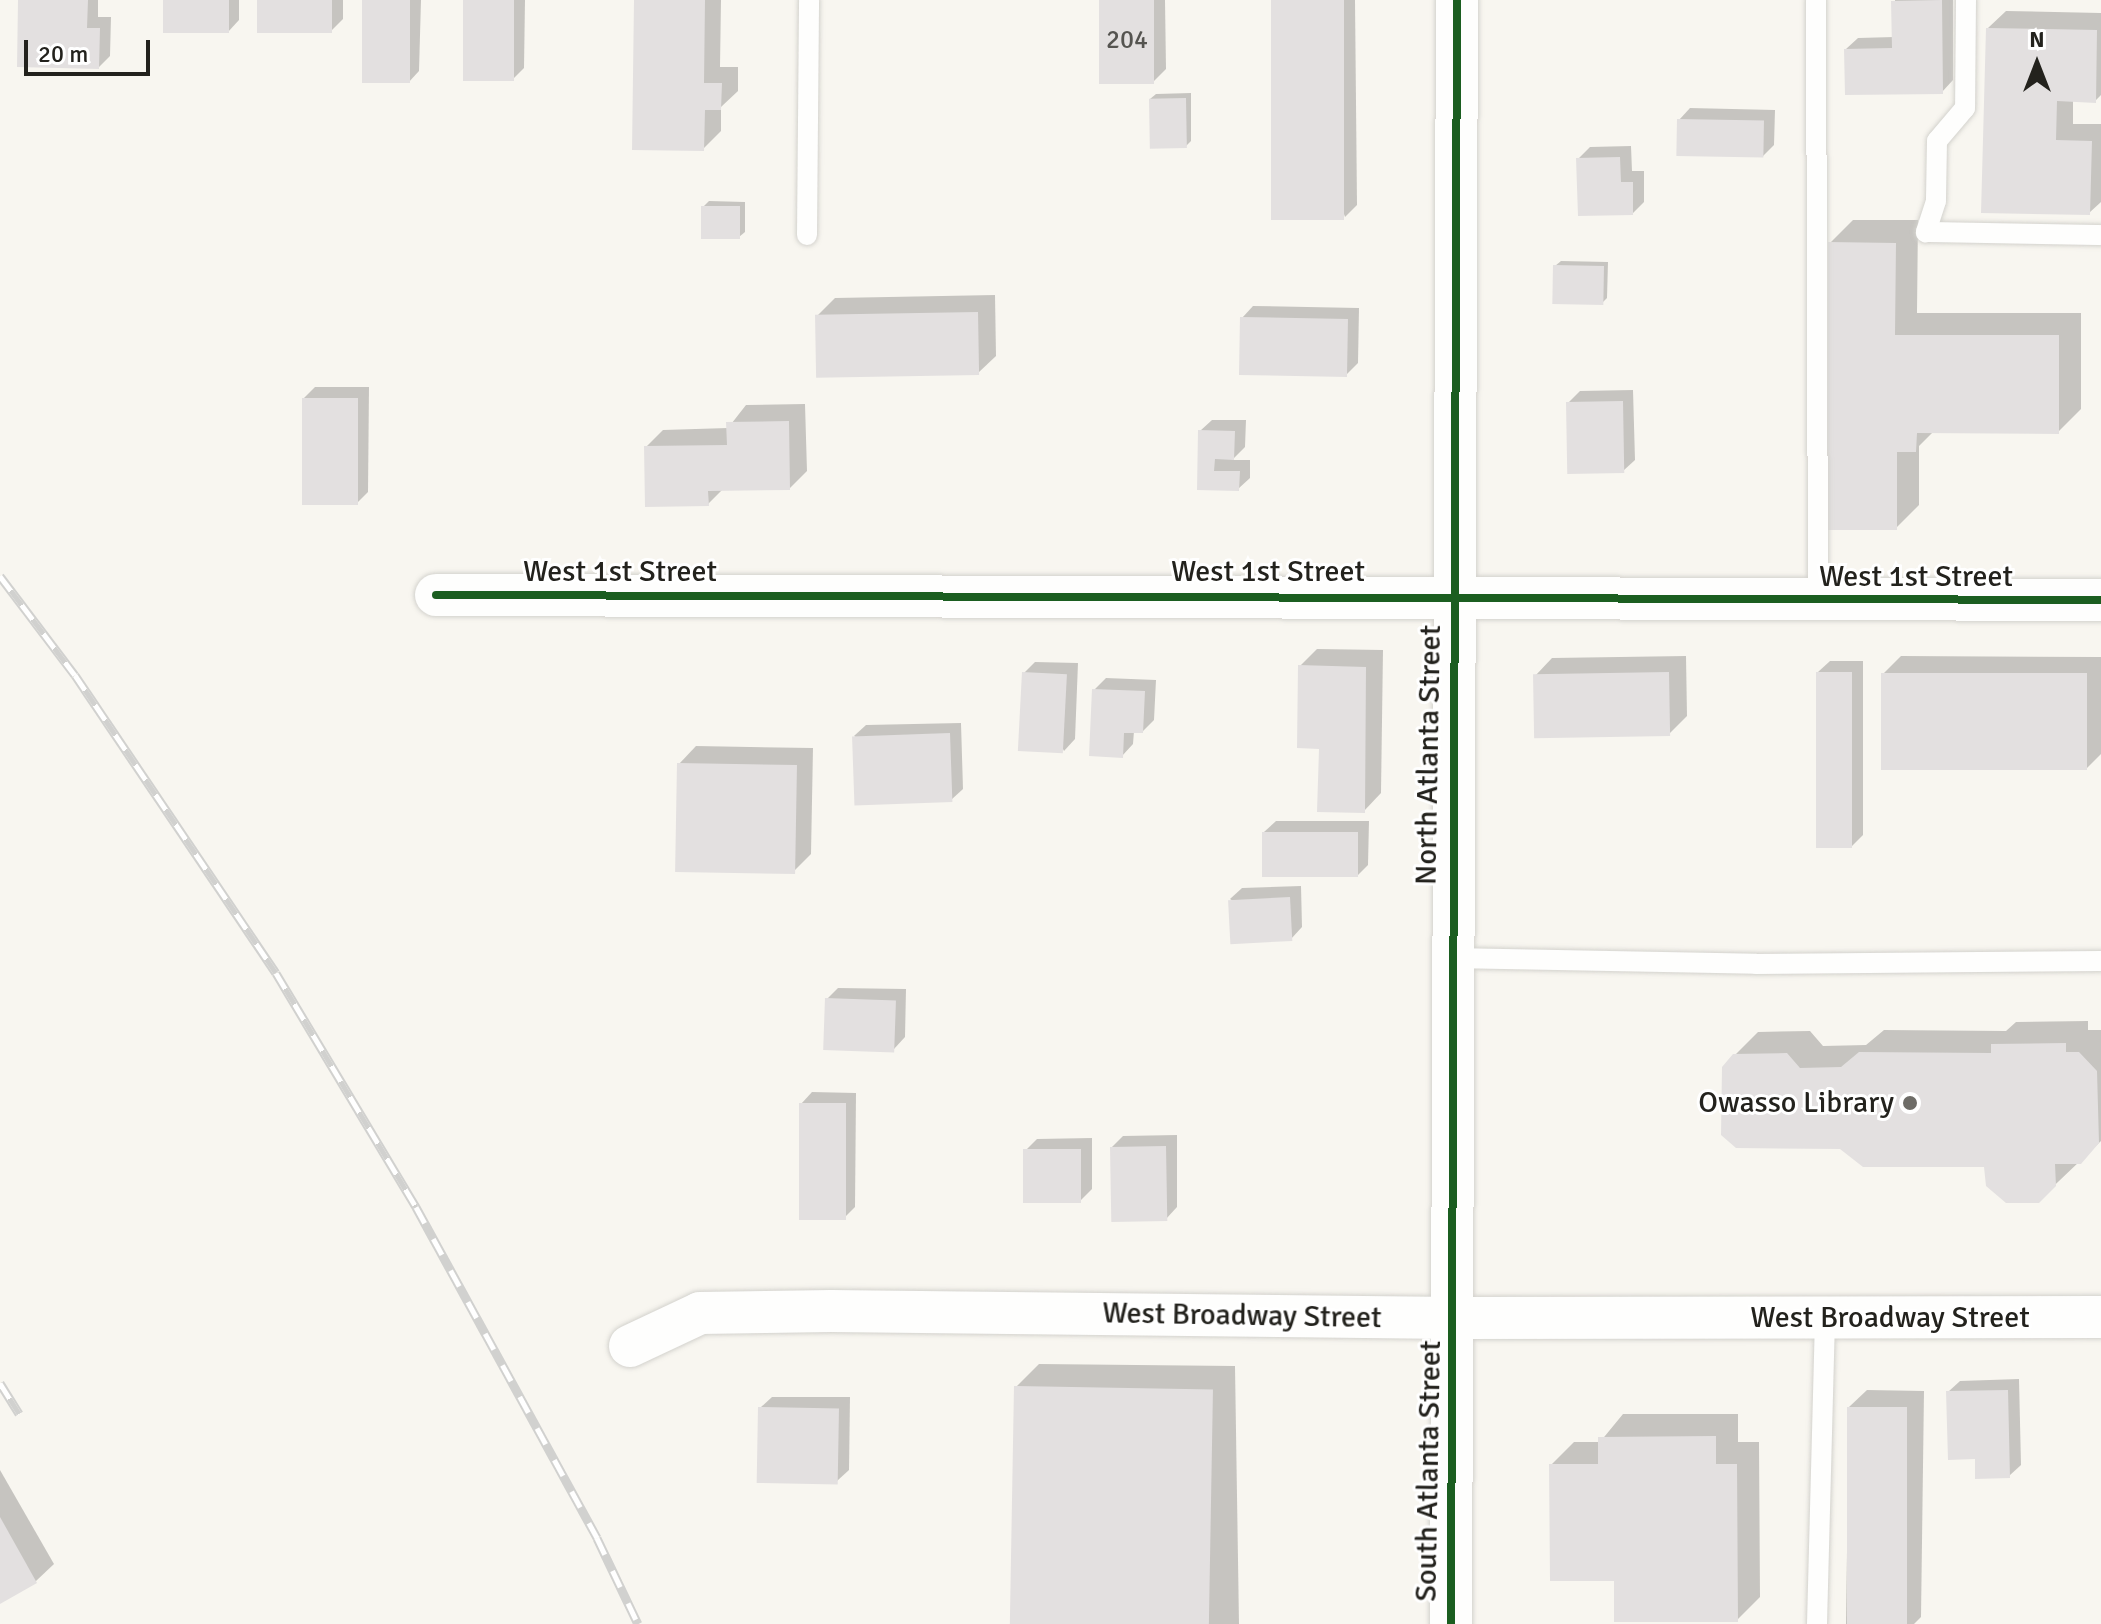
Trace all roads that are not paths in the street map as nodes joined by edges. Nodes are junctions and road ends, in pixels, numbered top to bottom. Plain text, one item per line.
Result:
1 (809, 0) edge
2 (1457, 0) edge
3 (1816, 0) edge
4 (1966, 0) edge
5 (807, 235) dead end
6 (2101, 235) edge
7 (436, 595) dead end
8 (1455, 596) junction
9 (2101, 600) edge
10 (1818, 601) junction
11 (1451, 958) junction
12 (2101, 961) edge
13 (2101, 1317) edge
14 (1455, 1318) junction
15 (1825, 1318) junction
16 (630, 1346) dead end
17 (1451, 1624) edge
18 (1817, 1624) edge

1 - 5 lane
2 - 8 street, North Atlanta Street
3 - 10 lane
4 - 6 lane
7 - 8 street, West 1st Street
8 - 10 street, West 1st Street
8 - 11 street, North Atlanta Street
9 - 10 street, West 1st Street
11 - 12 lane
11 - 14 street, North Atlanta Street
13 - 15 street, West Broadway Street
14 - 15 street, West Broadway Street
14 - 16 street, West Broadway Street
14 - 17 street, South Atlanta Street
15 - 18 lane

